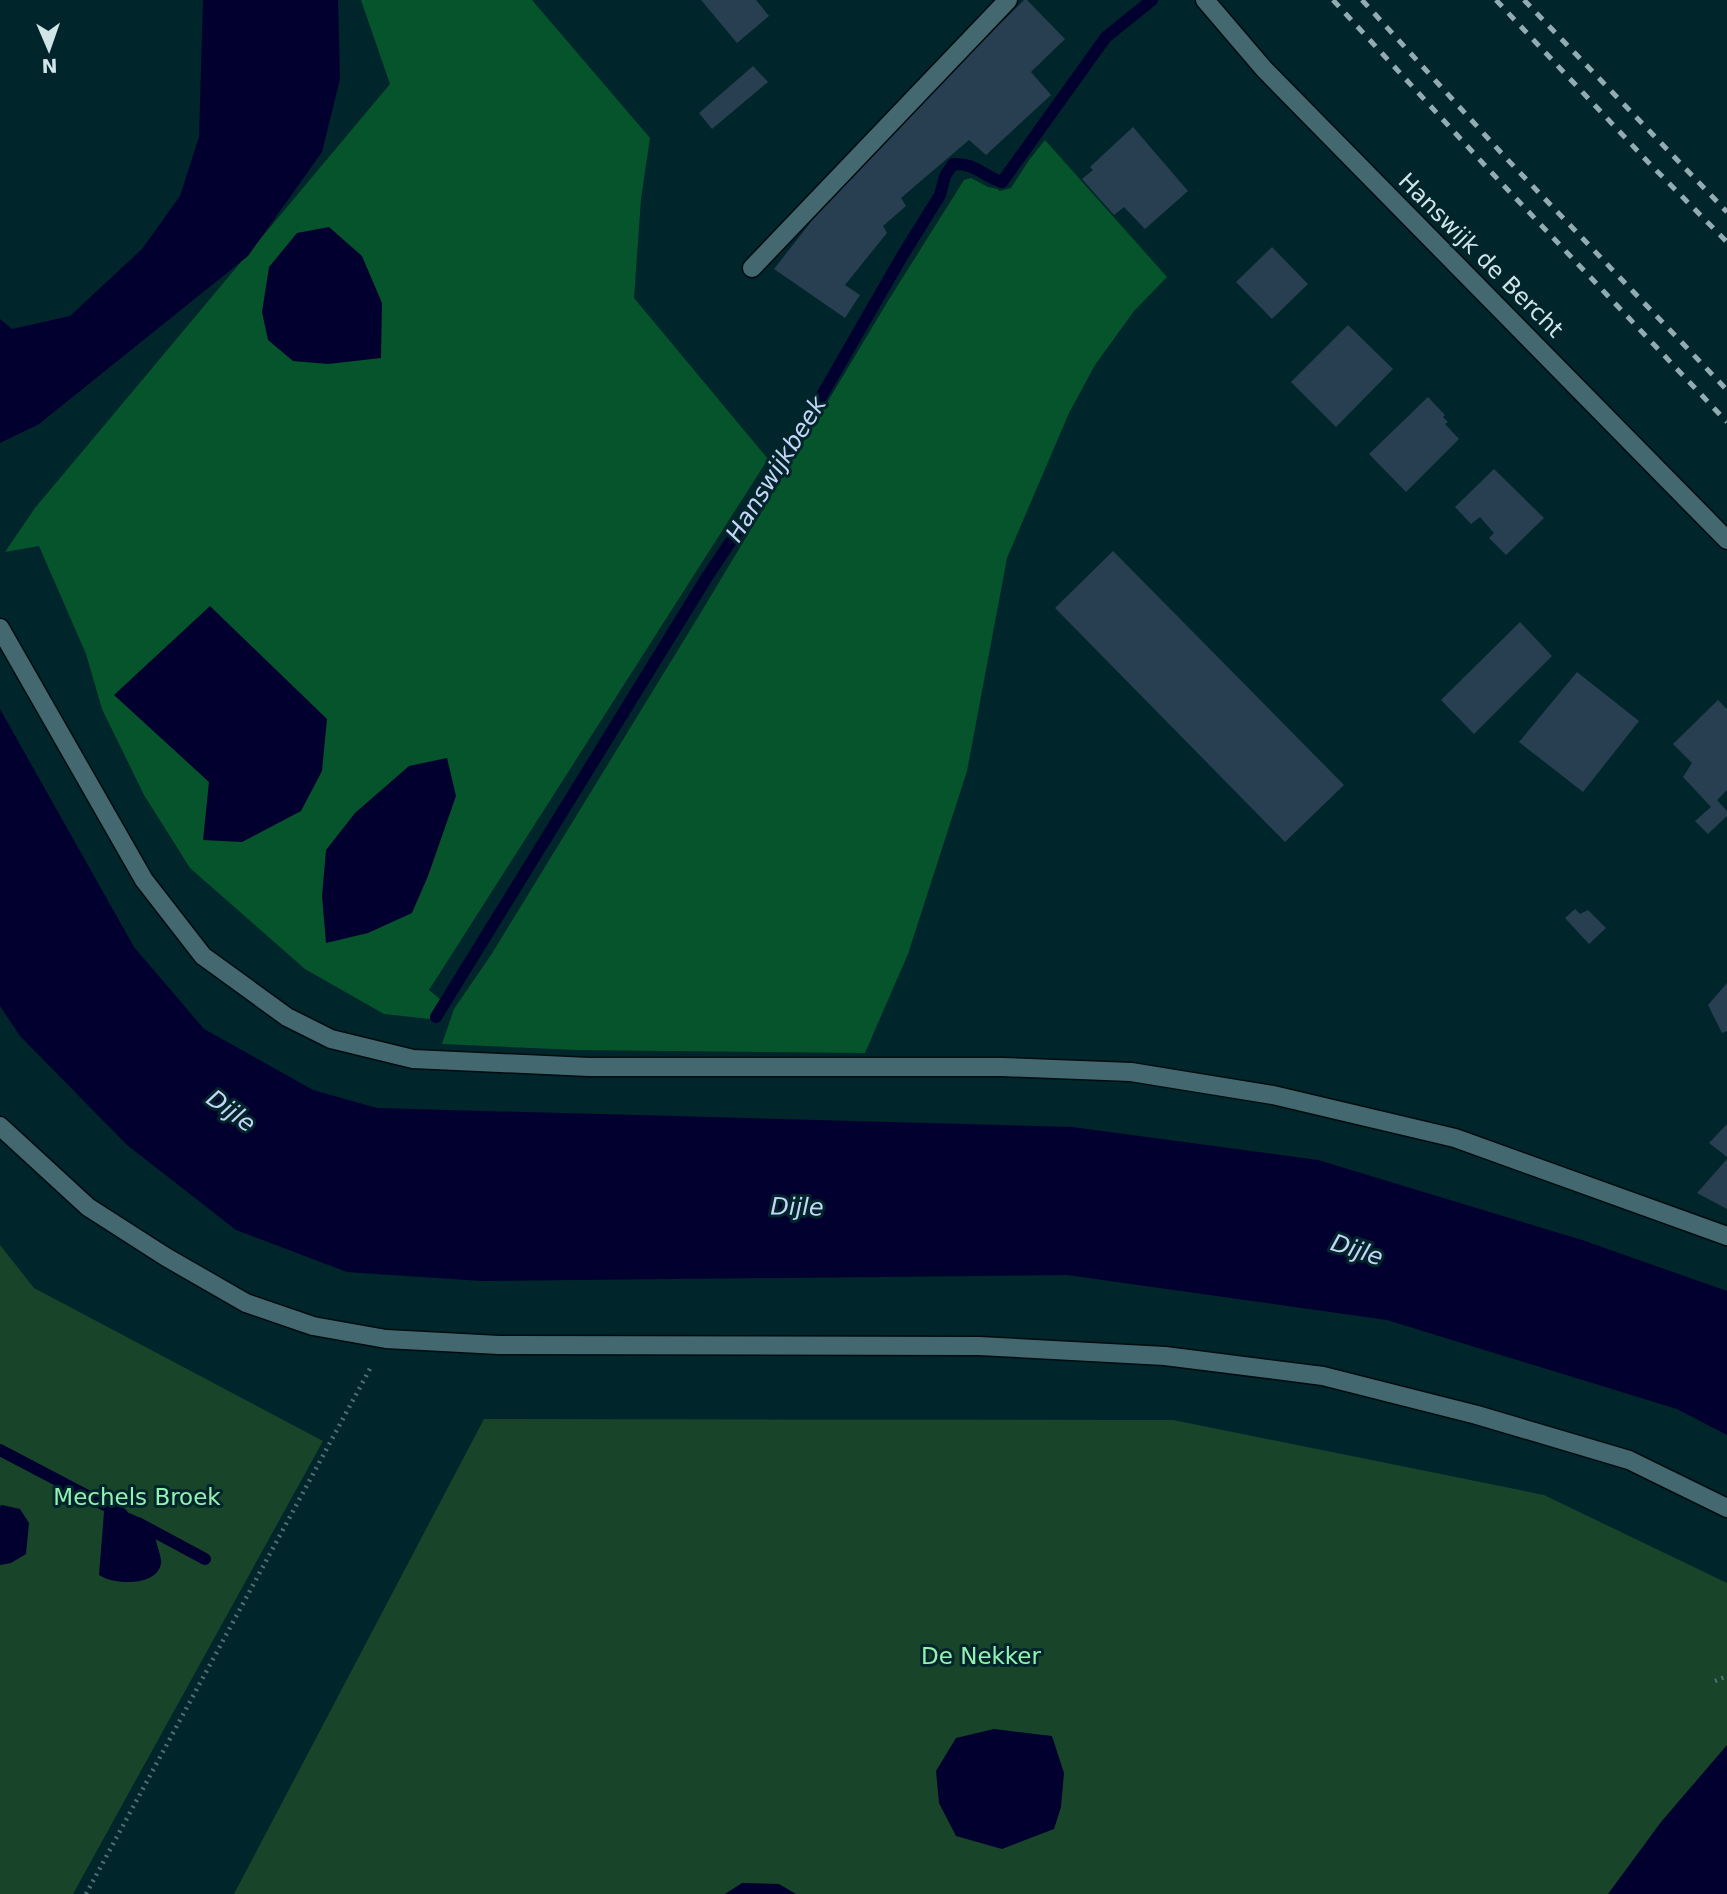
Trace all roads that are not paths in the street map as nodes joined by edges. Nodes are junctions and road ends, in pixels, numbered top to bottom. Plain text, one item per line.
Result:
1 (1008, 0) edge
2 (1205, 0) edge
3 (752, 268) dead end
4 (1727, 540) edge
5 (0, 628) edge
6 (0, 1126) edge
7 (1727, 1236) edge
8 (1727, 1508) edge

1 - 3 street
2 - 4 street, Hanswijk de Bercht
5 - 7 street
6 - 8 street

